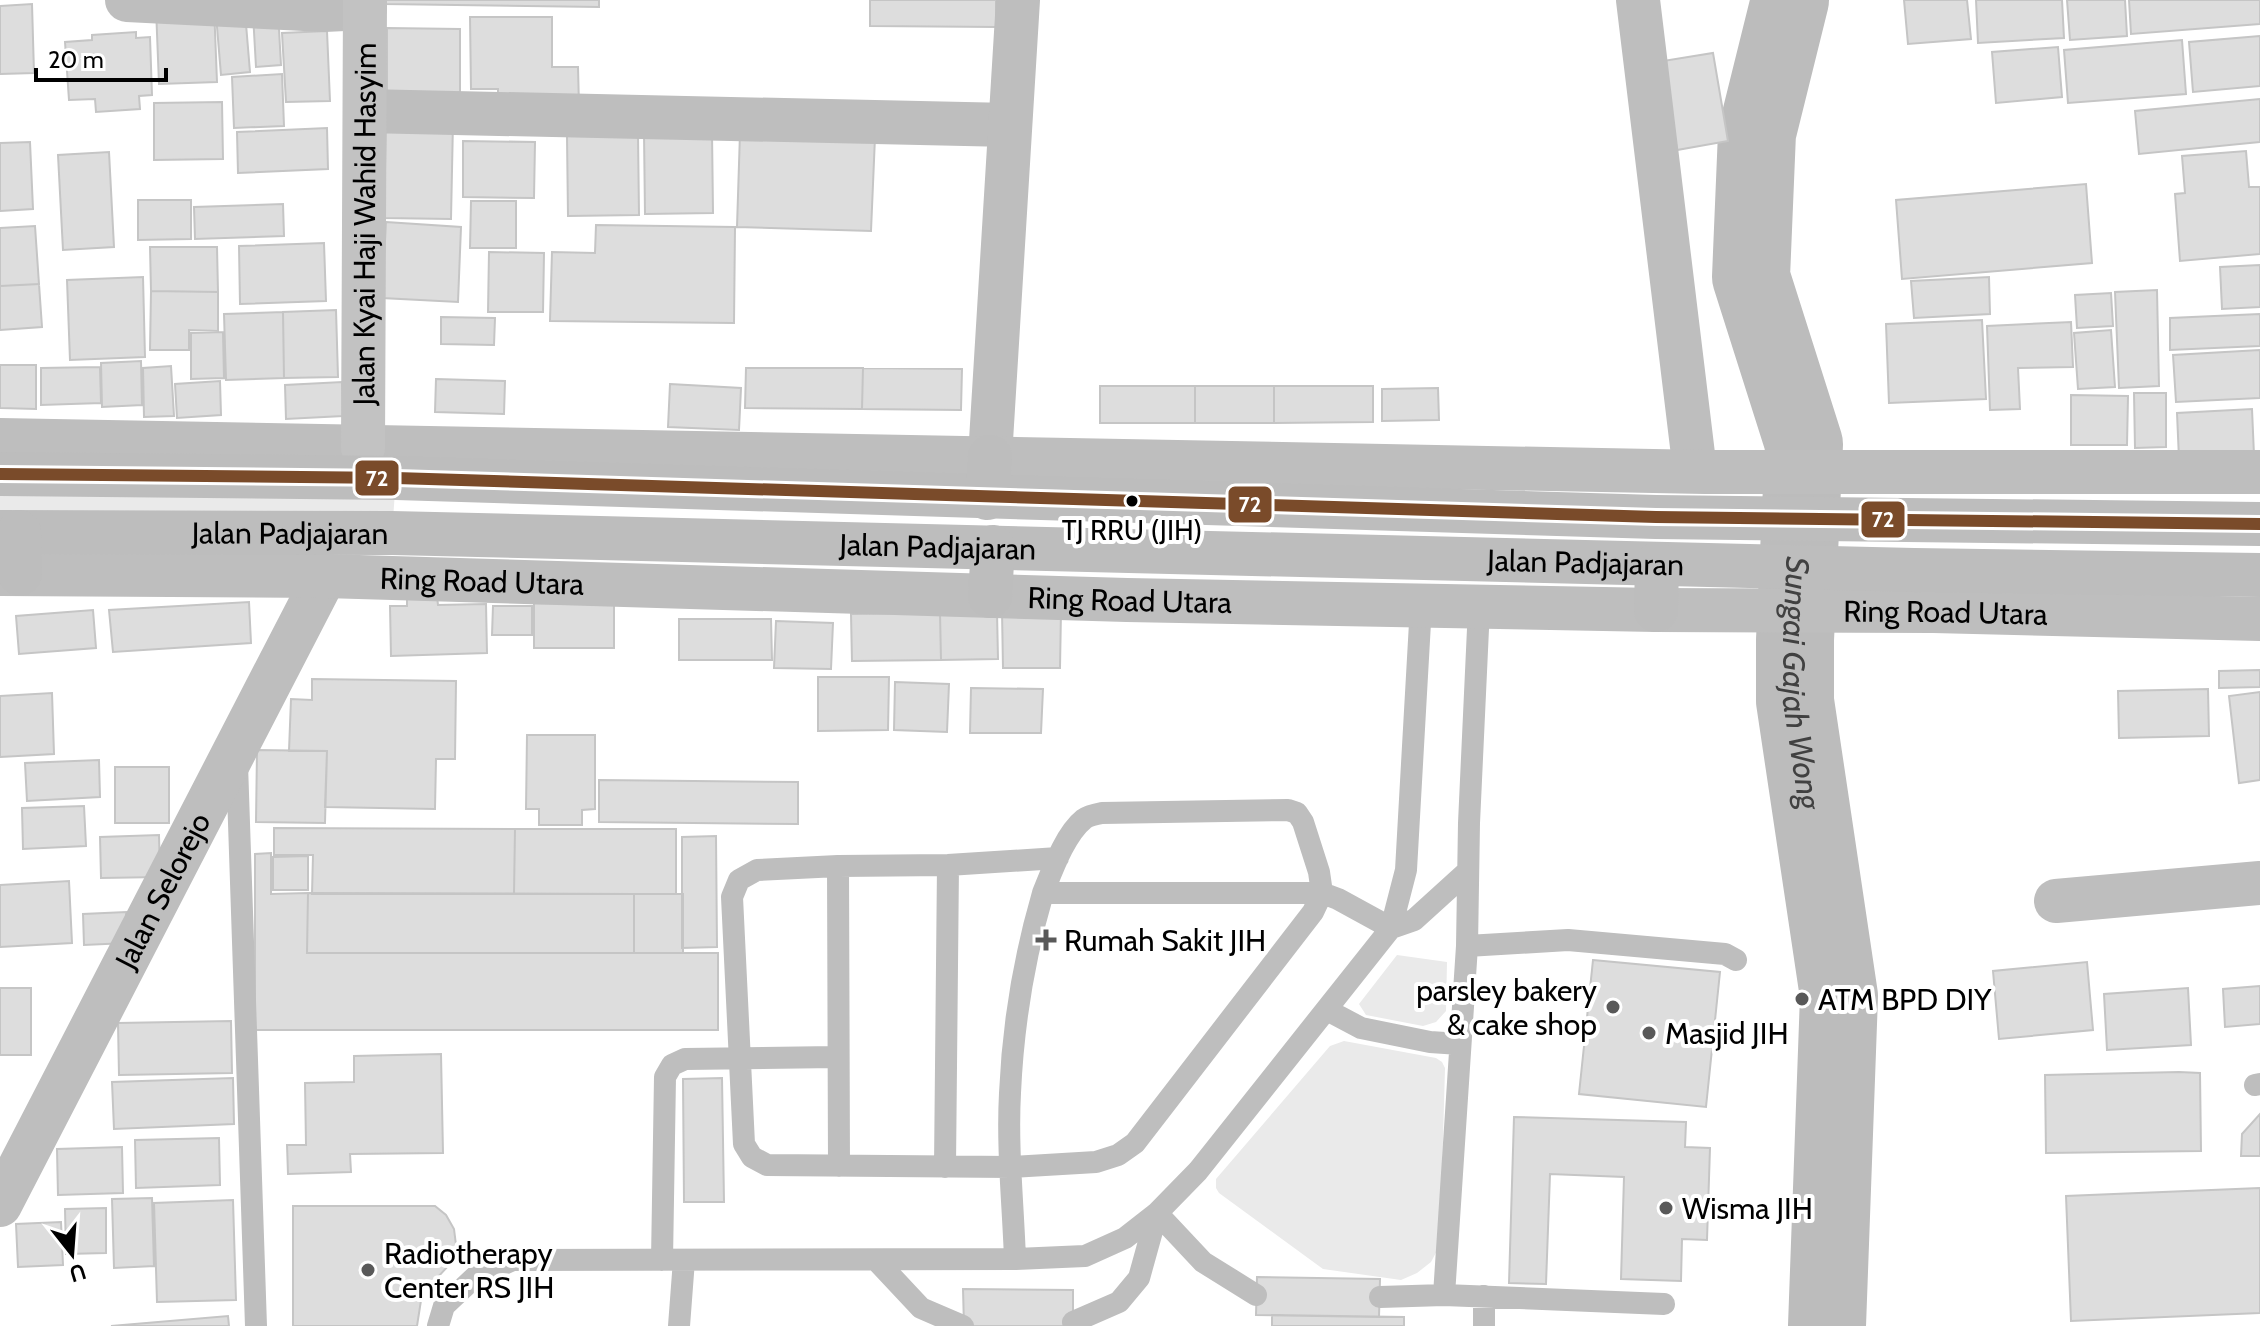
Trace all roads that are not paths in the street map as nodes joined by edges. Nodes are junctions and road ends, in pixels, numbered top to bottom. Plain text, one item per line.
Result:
1 (127, 0) edge
2 (1018, 0) edge
3 (1638, 0) edge
4 (365, 4) edge
5 (365, 111) junction
6 (1010, 125) junction
7 (0, 440) edge
8 (363, 448) junction
9 (1700, 472) junction
10 (2260, 472) edge
11 (0, 474) edge
12 (989, 477) junction
13 (2260, 524) edge
14 (993, 547) junction
15 (10, 553) edge
16 (1668, 564) junction
17 (2260, 575) edge
18 (325, 576) junction
19 (990, 596) junction
20 (1421, 605) junction
21 (1479, 607) junction
22 (1663, 610) junction
23 (2260, 619) edge
24 (236, 750) junction
25 (1058, 858) junction
26 (948, 865) junction
27 (838, 866) junction
28 (1468, 871) junction
29 (2260, 883) edge
30 (1043, 893) junction
31 (1322, 893) junction
32 (2056, 901) dead end
33 (1391, 928) junction
34 (1467, 946) junction
35 (1736, 960) dead end
36 (1327, 1010) junction
37 (1460, 1044) junction
38 (836, 1057) junction
39 (739, 1058) junction
40 (839, 1166) junction
41 (945, 1167) junction
42 (1011, 1167) junction
43 (0, 1205) edge
44 (1157, 1213) junction
45 (1015, 1259) junction
46 (673, 1260) junction
47 (876, 1260) junction
48 (1256, 1295) dead end
49 (1444, 1295) junction
50 (1484, 1296) junction
51 (1380, 1297) dead end
52 (1664, 1304) dead end
53 (1073, 1322) dead end
54 (256, 1326) edge
55 (438, 1326) edge
56 (679, 1326) edge
57 (963, 1326) edge
58 (1484, 1326) edge

1 - 4 street
2 - 6 street
3 - 9 street
4 - 5 main road, Jalan Kyai Haji Wahid Hasyim
5 - 6 street
5 - 8 main road, Jalan Kyai Haji Wahid Hasyim
6 - 12 street
7 - 8 street
8 - 12 street
9 - 10 street
9 - 12 street
11 - 12 highway, Jalan Padjajaran
12 - 13 highway, Jalan Padjajaran
14 - 15 highway, Jalan Padjajaran
14 - 16 highway, Jalan Padjajaran
14 - 19 highway
15 - 18 street, Ring Road Utara
16 - 17 highway, Jalan Padjajaran
16 - 22 highway
18 - 19 street, Ring Road Utara
18 - 24 street, Jalan Selorejo
19 - 20 street, Ring Road Utara
20 - 21 street, Ring Road Utara
20 - 33 lane
21 - 22 street, Ring Road Utara
21 - 28 lane
22 - 23 street, Ring Road Utara
24 - 43 street, Jalan Selorejo
24 - 54 lane
25 - 26 lane
25 - 30 lane
25 - 31 lane
26 - 27 lane
26 - 41 lane
27 - 38 lane
27 - 39 lane
28 - 33 lane
28 - 34 lane
29 - 32 street
30 - 31 lane
30 - 42 lane
31 - 33 lane
31 - 42 lane
33 - 36 lane
34 - 35 lane
34 - 37 lane
36 - 37 lane
36 - 44 lane
37 - 49 lane
38 - 39 lane
38 - 40 lane
39 - 40 lane
39 - 46 lane
40 - 41 lane
41 - 42 lane
42 - 45 lane
44 - 45 lane
44 - 48 lane
44 - 53 lane
45 - 47 lane
46 - 47 lane
46 - 55 lane
46 - 56 lane
47 - 57 lane
49 - 50 lane
49 - 51 lane
50 - 52 lane
50 - 58 lane

